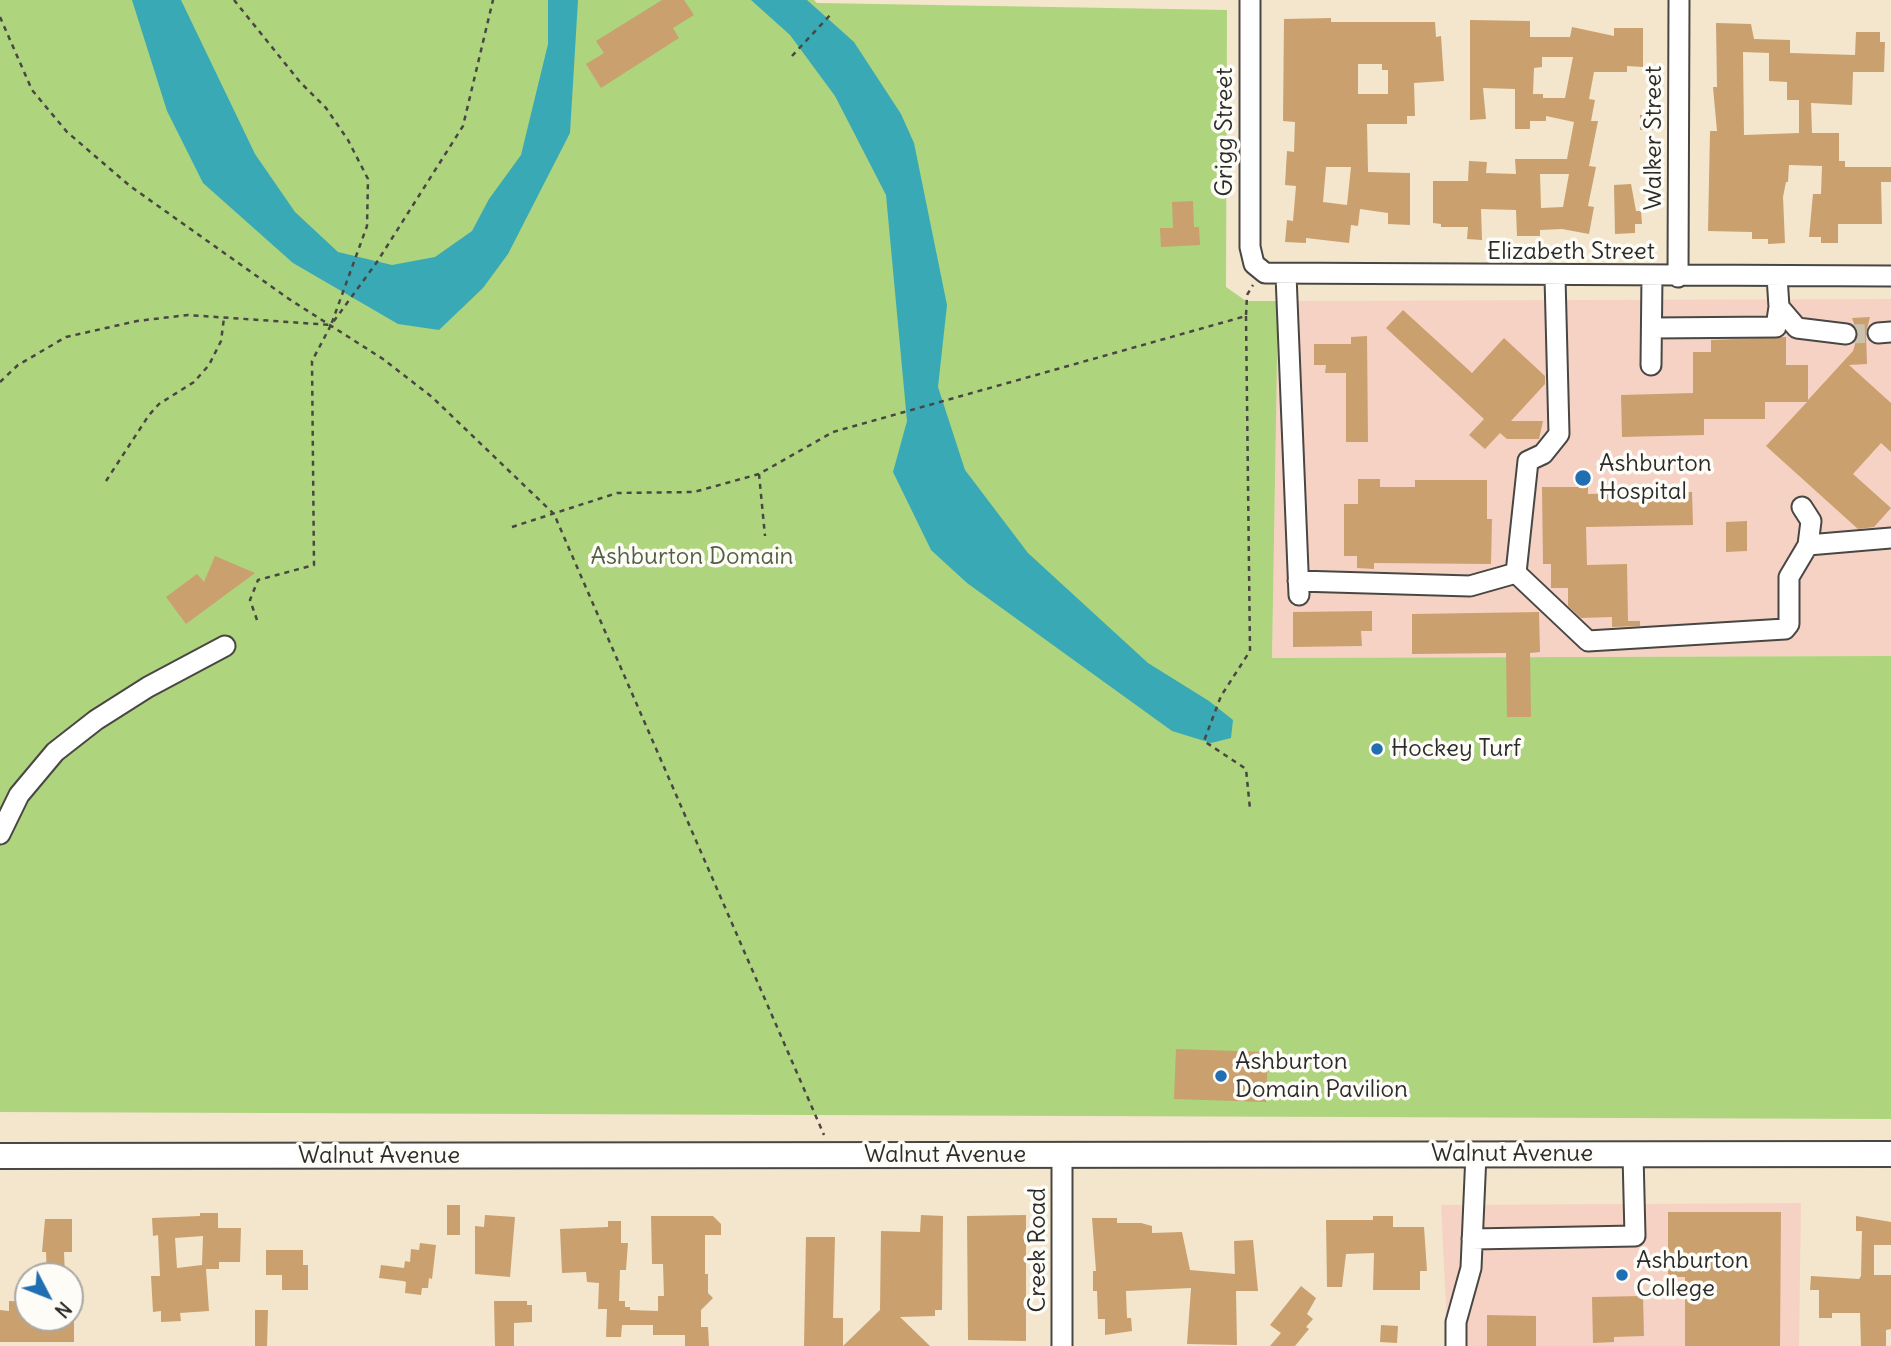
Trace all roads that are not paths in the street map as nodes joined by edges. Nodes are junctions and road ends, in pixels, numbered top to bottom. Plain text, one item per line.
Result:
1 (1250, 0) edge
2 (1679, 0) edge
3 (1254, 264) joint
4 (1286, 275) junction
5 (1652, 276) junction
6 (1777, 276) junction
7 (1891, 276) edge
8 (1555, 277) junction
9 (1678, 277) junction
10 (1779, 307) junction
11 (1652, 328) junction
12 (1846, 334) tunnel mouth
13 (1651, 365) dead end
14 (1802, 507) dead end
15 (1891, 538) edge
16 (1808, 545) junction
17 (1516, 573) junction
18 (225, 646) dead end
19 (0, 834) edge
20 (1476, 1154) junction
21 (1633, 1154) junction
22 (1891, 1154) edge
23 (1062, 1155) junction
24 (0, 1156) edge
25 (1472, 1239) junction
26 (1062, 1346) edge
27 (1456, 1346) edge

1 - 3 street, Grigg Street
2 - 9 street, Walker Street
3 - 4 street, Elizabeth Street
4 - 8 street, Elizabeth Street
4 - 17 street
5 - 8 street, Elizabeth Street
5 - 9 street, Elizabeth Street
5 - 11 street
6 - 7 street, Elizabeth Street
6 - 9 street, Elizabeth Street
6 - 10 street
8 - 17 street
10 - 11 street
10 - 12 street
11 - 13 street
14 - 16 street
15 - 16 street
16 - 17 street
18 - 19 street
20 - 21 main road, Walnut Avenue
20 - 23 main road, Walnut Avenue
20 - 25 street
21 - 22 main road, Walnut Avenue
21 - 25 street
23 - 24 main road, Walnut Avenue
23 - 26 street, Creek Road
25 - 27 street

